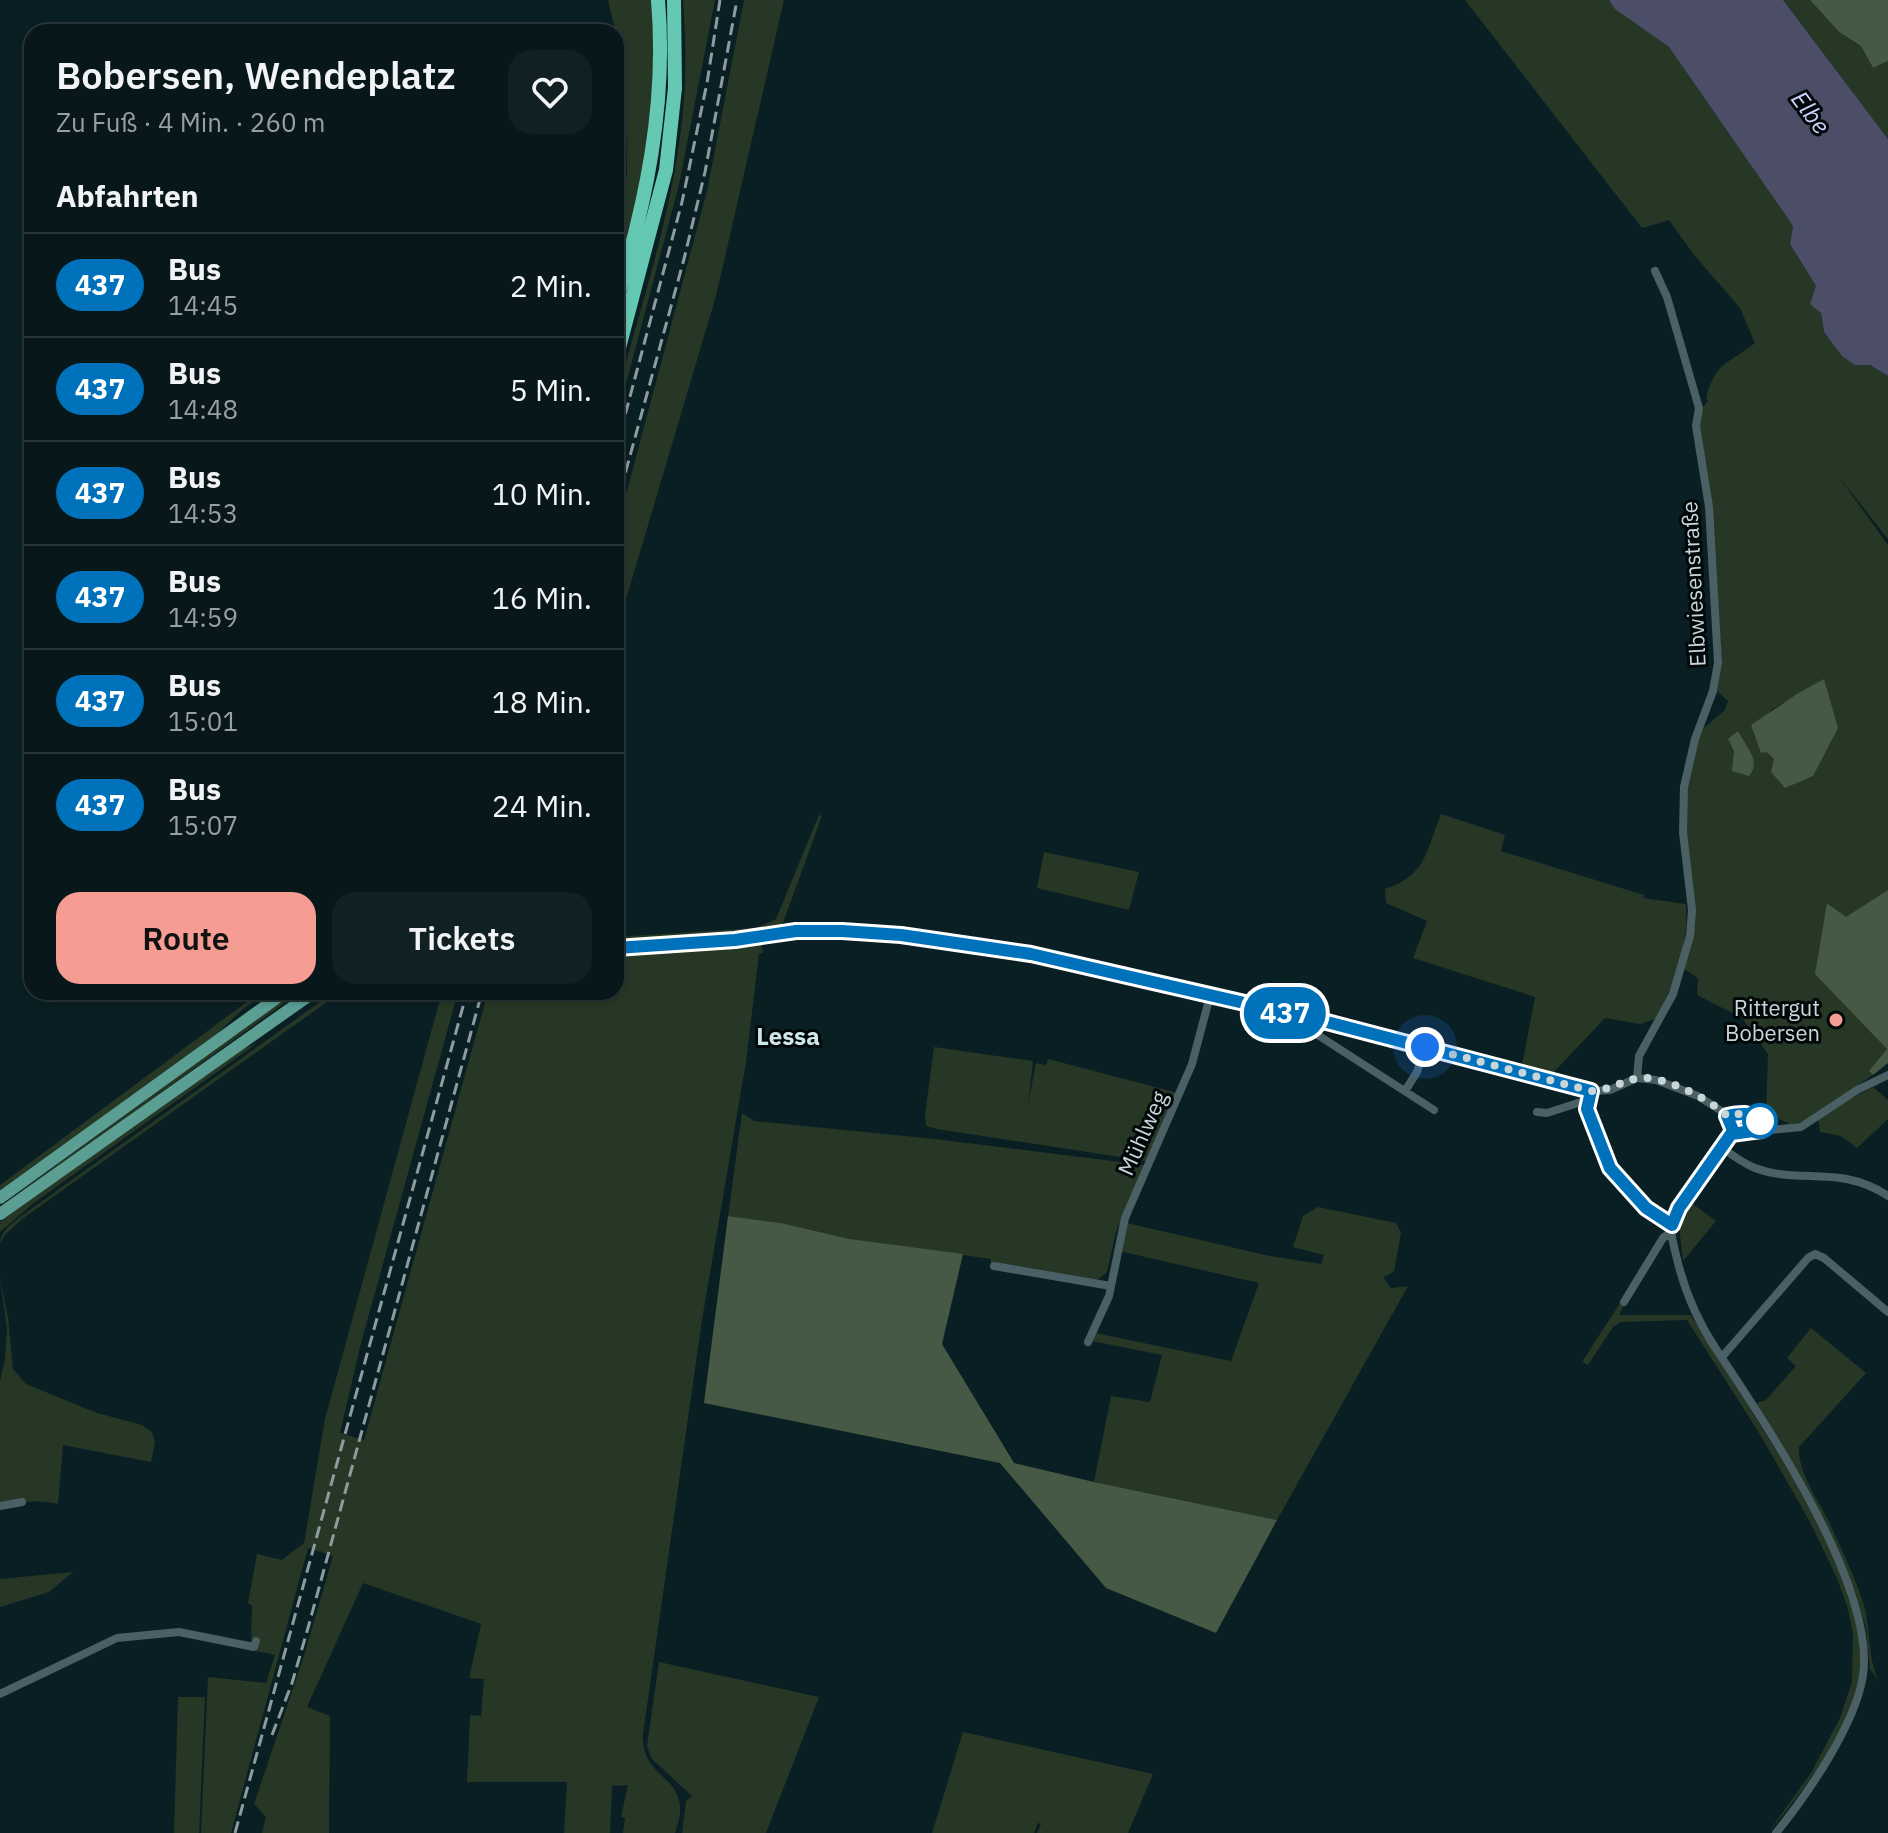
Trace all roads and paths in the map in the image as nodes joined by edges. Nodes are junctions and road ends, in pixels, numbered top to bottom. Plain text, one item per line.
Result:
1 (658, 0) edge
2 (674, 0) edge
3 (1655, 271) dead end
4 (624, 272) edge
5 (624, 329) edge
6 (624, 947) edge
7 (1210, 996) junction
8 (274, 1000) edge
9 (303, 1000) edge
10 (1310, 1018) junction
11 (1425, 1047) junction
12 (1888, 1075) edge
13 (1637, 1078) junction
14 (1405, 1091) junction
15 (1589, 1096) junction
16 (1434, 1110) dead end
17 (1537, 1112) dead end
18 (1727, 1116) junction
19 (1761, 1130) junction
20 (1732, 1131) junction
21 (1723, 1148) junction
22 (1888, 1196) edge
23 (0, 1198) edge
24 (0, 1214) edge
25 (1672, 1228) junction
26 (994, 1266) dead end
27 (1111, 1286) junction
28 (1624, 1302) dead end
29 (1888, 1312) edge
30 (1088, 1342) dead end
31 (1722, 1357) junction
32 (22, 1502) dead end
33 (0, 1506) edge
34 (256, 1641) dead end
35 (0, 1694) edge
36 (1776, 1833) edge

1 - 4 highway
2 - 5 highway
3 - 13 street, Elbwiesenstraße
6 - 7 street
7 - 10 street
7 - 27 street, Mühlweg
8 - 23 main road
9 - 24 main road
10 - 11 street
10 - 14 street
11 - 14 street
11 - 15 street
12 - 19 street
13 - 15 street
13 - 18 street
14 - 16 street
15 - 17 street
15 - 25 street
18 - 19 street
18 - 20 street
19 - 20 street
20 - 21 street
21 - 22 street
21 - 25 street
25 - 28 street
25 - 31 street
26 - 27 street
27 - 30 street, Mühlweg
29 - 31 street
31 - 36 street
32 - 33 street
34 - 35 street

